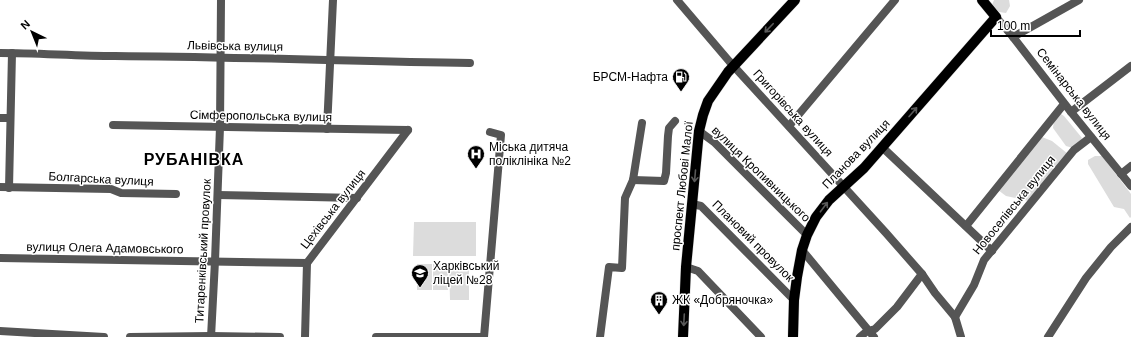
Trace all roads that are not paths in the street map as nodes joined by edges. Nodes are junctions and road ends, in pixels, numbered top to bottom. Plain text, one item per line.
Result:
1 (221, 0) edge
2 (333, 0) edge
3 (677, 0) edge
4 (796, 0) edge
5 (895, 0) edge
6 (982, 0) edge
7 (1079, 0) edge
8 (996, 17) junction
9 (1013, 37) junction
10 (0, 53) edge
11 (12, 53) junction
12 (221, 57) junction
13 (330, 60) junction
14 (470, 63) dead end
15 (733, 65) junction
16 (1131, 66) edge
17 (1064, 104) junction
18 (1071, 112) junction
19 (0, 118) edge
20 (10, 118) junction
21 (675, 121) dead end
22 (642, 123) dead end
23 (113, 125) dead end
24 (789, 126) junction
25 (220, 127) junction
26 (327, 129) junction
27 (408, 130) joint
28 (699, 131) junction
29 (490, 132) dead end
30 (1091, 137) junction
31 (882, 147) junction
32 (1131, 166) edge
33 (1122, 174) junction
34 (633, 180) junction
35 (1131, 186) edge
36 (844, 187) junction
37 (4, 188) edge
38 (176, 194) dead end
39 (218, 195) junction
40 (357, 198) junction
41 (692, 204) junction
42 (966, 226) junction
43 (1131, 227) edge
44 (807, 235) junction
45 (802, 250) junction
46 (992, 251) junction
47 (0, 258) edge
48 (215, 261) junction
49 (306, 263) junction
50 (686, 266) junction
51 (922, 274) junction
52 (794, 300) junction
53 (955, 317) junction
54 (0, 331) edge
55 (872, 334) edge
56 (104, 337) edge
57 (130, 337) edge
58 (211, 337) edge
59 (280, 337) edge
60 (304, 337) edge
61 (376, 337) edge
62 (396, 337) edge
63 (484, 337) edge
64 (600, 337) edge
65 (683, 337) edge
66 (761, 337) edge
67 (792, 337) edge
68 (860, 337) edge
69 (961, 337) edge
70 (1048, 337) edge

1 - 12 street, Титаренківський провулок
2 - 13 street
3 - 15 street, Григорівська вулиця
4 -> 15 main road, проспект Любові Малої
5 - 24 street
6 - 8 main road, Семінарська вулиця
7 - 9 street
8 - 9 street, Семінарська вулиця
31 -> 8 main road, Планова вулиця
9 - 17 street, Семінарська вулиця
10 - 11 street, Львівська вулиця
11 - 12 street, Львівська вулиця
11 - 20 street
12 - 13 street, Львівська вулиця
12 - 25 street, Титаренківський провулок
13 - 14 street, Львівська вулиця
13 - 26 street
15 - 24 street, Григорівська вулиця
15 - 28 main road, проспект Любові Малої
16 - 18 street
17 - 18 street, Семінарська вулиця
17 - 42 street, Новоселівська вулиця
18 - 30 street, Семінарська вулиця
19 - 20 street
20 - 37 street
21 - 34 street
22 - 34 street
23 - 25 street, Сімферопольська вулиця
24 - 36 street, Григорівська вулиця
25 - 26 street, Сімферопольська вулиця
25 - 39 street, Титаренківський провулок
26 - 27 street, Сімферопольська вулиця
27 - 40 street, Цехівська вулиця
28 -> 41 main road, проспект Любові Малої
28 - 44 street, вулиця Кропивницького
29 - 63 street
30 - 33 street, Семінарська вулиця
30 - 46 street, Новоселівська вулиця
31 - 36 main road, Планова вулиця
31 - 42 street
32 - 33 street
33 - 35 street, Семінарська вулиця
34 - 64 street
44 -> 36 main road, Планова вулиця
36 - 51 street, Григорівська вулиця
37 - 38 street, Болгарська вулиця
39 - 40 street
39 - 48 street, Титаренківський провулок
40 - 49 street, Цехівська вулиця
41 - 50 main road, проспект Любові Малої
41 - 52 street, Плановий провулок
42 - 46 street
43 - 70 street
44 - 45 main road, Планова вулиця
45 - 52 main road, Планова вулиця
45 - 55 street
46 - 53 street, Новоселівська вулиця
47 - 48 street, вулиця Олега Адамовського
48 - 49 street, вулиця Олега Адамовського
48 - 58 street, Титаренківський провулок
49 - 60 street, Цехівська вулиця
50 -> 65 main road, проспект Любові Малої
50 - 66 street
51 - 53 street, Григорівська вулиця
51 - 55 street
52 - 67 main road, Планова вулиця
53 - 69 street, Григорівська вулиця
54 - 56 street
55 - 68 street
57 - 58 street
58 - 59 street
61 - 62 street
62 - 63 street

